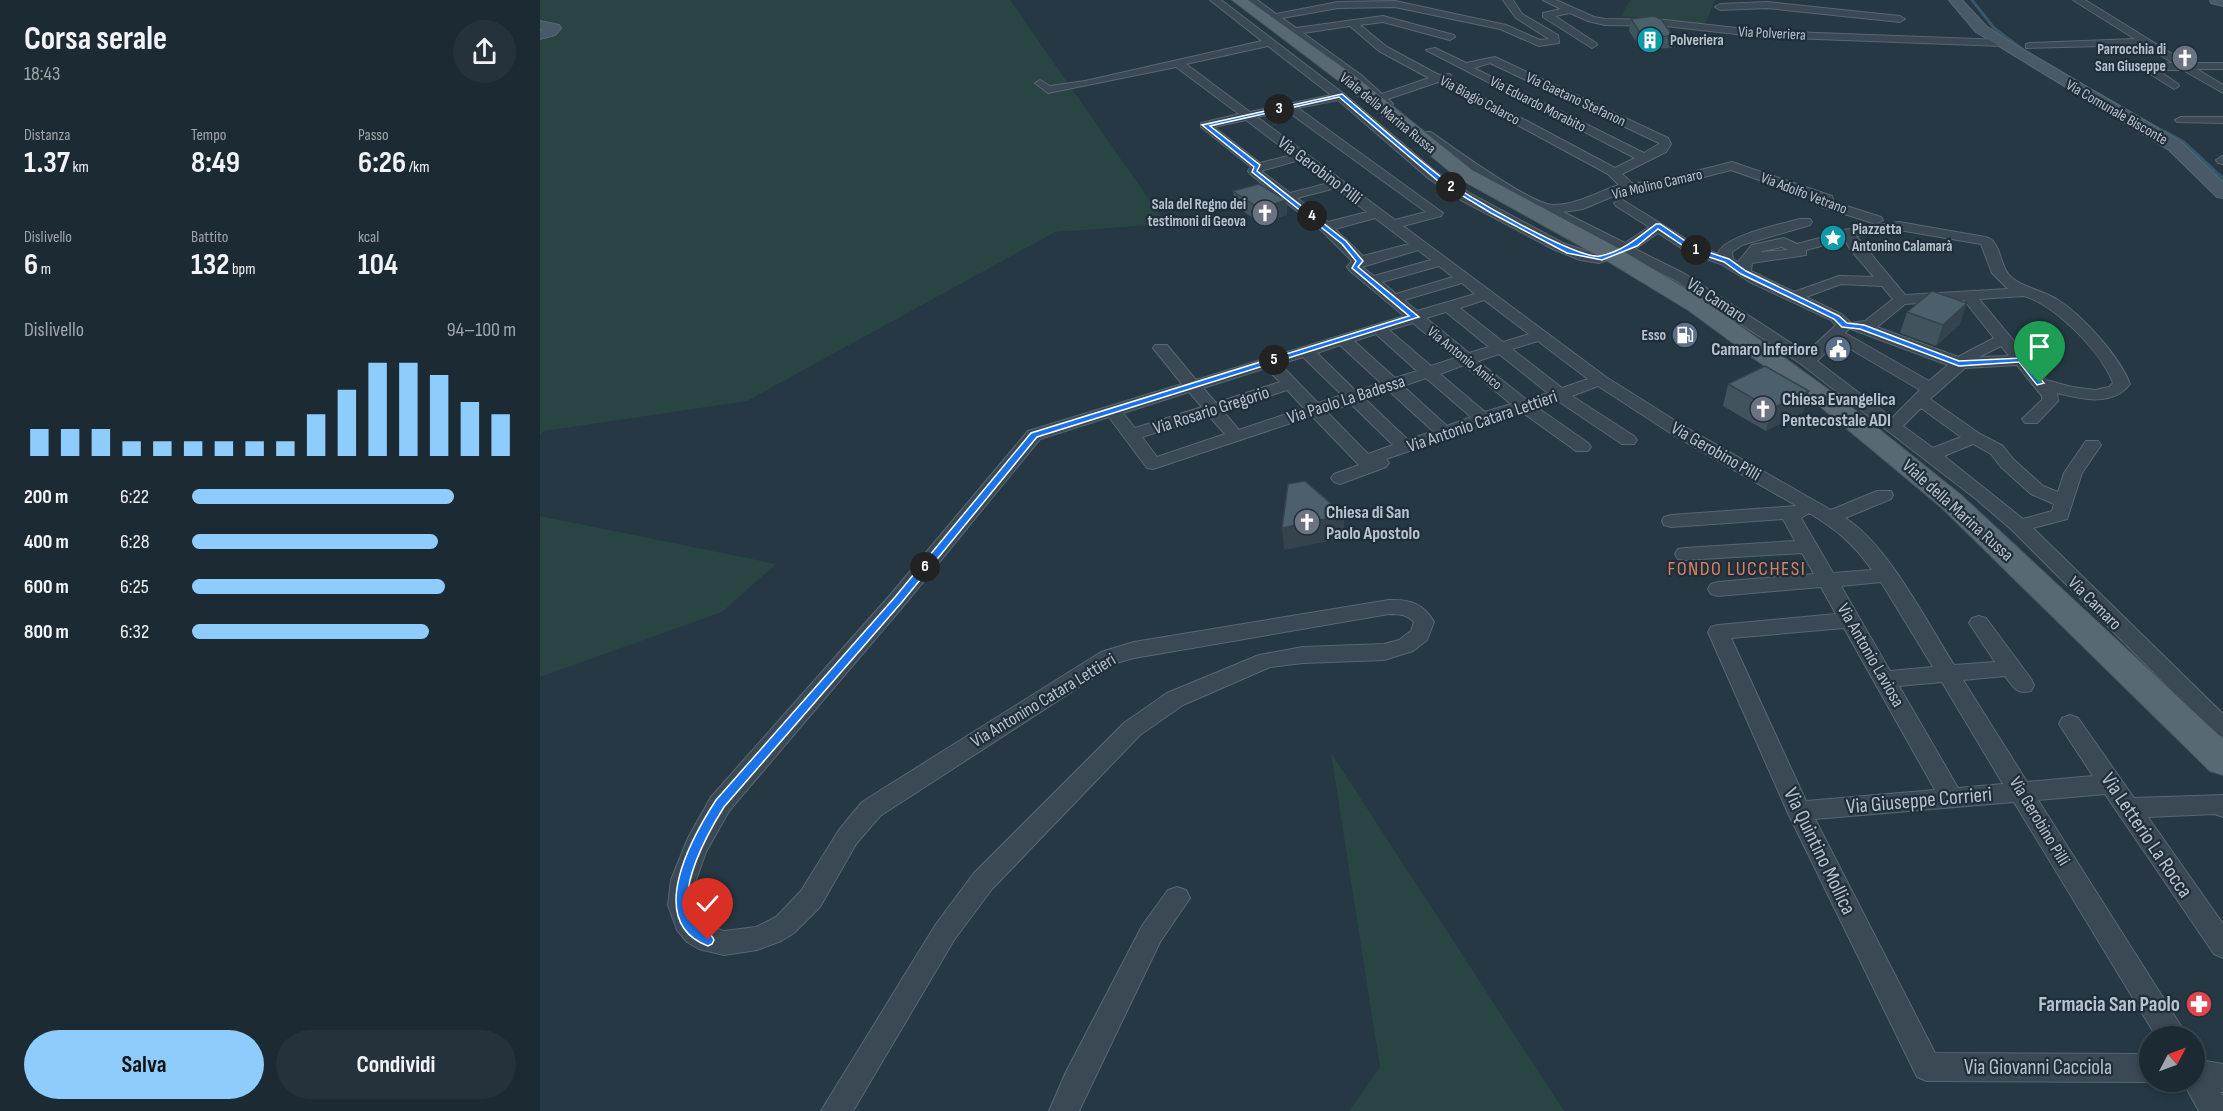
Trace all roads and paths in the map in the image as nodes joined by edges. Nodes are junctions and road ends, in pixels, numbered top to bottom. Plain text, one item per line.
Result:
1 (1215, 0) edge
2 (1227, 0) edge
3 (1239, 0) edge
4 (1251, 0) edge
5 (1508, 0) edge
6 (1548, 0) edge
7 (1955, 0) edge
8 (2078, 0) edge
9 (2216, 0) edge
10 (1433, 1) edge
11 (1352, 2) edge
12 (1372, 2) edge
13 (1394, 2) edge
14 (2223, 2) edge
15 (1416, 4) edge
16 (1721, 4) edge
17 (1285, 6) dead end
18 (1573, 10) junction
19 (1296, 13) junction
20 (1274, 17) junction
21 (1900, 20) dead end
22 (1352, 23) junction
23 (540, 25) edge
24 (1711, 28) junction
25 (1295, 32) junction
26 (540, 35) edge
27 (1450, 37) dead end
28 (1271, 42) junction
29 (2148, 42) junction
30 (2002, 43) junction
31 (1592, 45) dead end
32 (2030, 46) dead end
33 (1431, 50) dead end
34 (1179, 64) junction
35 (2184, 66) junction
36 (2223, 66) edge
37 (2129, 67) dead end
38 (2147, 67) junction
39 (1467, 68) junction
40 (1440, 78) junction
41 (1040, 83) dead end
42 (2174, 86) dead end
43 (2223, 90) edge
44 (1340, 96) junction
45 (1380, 98) junction
46 (1284, 108) junction
47 (1247, 116) junction
48 (2181, 120) dead end
49 (2223, 120) edge
50 (1301, 156) junction
51 (1644, 158) junction
52 (1732, 166) joint
53 (1258, 167) junction
54 (1616, 171) junction
55 (1338, 184) junction
56 (1628, 187) junction
57 (2223, 194) edge
58 (1288, 197) junction
59 (1621, 203) dead end
60 (1547, 210) junction
61 (1378, 213) junction
62 (1875, 215) dead end
63 (1805, 222) dead end
64 (1393, 224) junction
65 (1658, 226) junction
66 (1326, 227) junction
67 (1835, 238) dead end
68 (1737, 242) junction
69 (1420, 245) junction
70 (1694, 250) junction
71 (1612, 254) junction
72 (1360, 261) junction
73 (1442, 261) junction
74 (1726, 261) junction
75 (1744, 273) junction
76 (1464, 278) junction
77 (1371, 281) junction
78 (1884, 282) junction
79 (2024, 292) junction
80 (1486, 295) junction
81 (1968, 296) junction
82 (1794, 297) junction
83 (1393, 298) junction
84 (1901, 300) junction
85 (1448, 306) junction
86 (1415, 317) junction
87 (1862, 327) junction
88 (1378, 328) junction
89 (1839, 329) junction
90 (1540, 335) junction
91 (1342, 339) junction
92 (2004, 339) junction
93 (1161, 348) dead end
94 (1502, 348) junction
95 (1306, 351) junction
96 (1467, 359) junction
97 (2021, 360) junction
98 (1807, 361) junction
99 (1269, 362) junction
100 (1959, 363) junction
101 (1428, 372) junction
102 (1600, 380) junction
103 (2040, 383) junction
104 (1291, 384) junction
105 (1392, 384) junction
106 (1193, 386) junction
107 (1560, 394) junction
108 (1926, 395) junction
109 (1353, 397) junction
110 (1525, 407) junction
111 (1212, 409) junction
112 (1315, 410) junction
113 (1113, 411) junction
114 (1483, 419) junction
115 (2031, 419) dead end
116 (1892, 428) junction
117 (1445, 433) junction
118 (1131, 435) junction
119 (1235, 436) junction
120 (1974, 438) junction
121 (1628, 440) dead end
122 (2092, 445) dead end
123 (1405, 447) junction
124 (1582, 447) dead end
125 (1929, 456) junction
126 (1340, 478) dead end
127 (1884, 495) dead end
128 (2062, 501) junction
129 (1789, 513) junction
130 (1826, 514) junction
131 (1671, 521) dead end
132 (2019, 526) junction
133 (1808, 546) junction
134 (1684, 554) dead end
135 (1887, 575) junction
136 (1828, 580) junction
137 (1718, 589) dead end
138 (1851, 620) junction
139 (1979, 623) dead end
140 (1948, 673) junction
141 (1884, 679) junction
142 (2070, 724) dead end
143 (2223, 728) edge
144 (2223, 761) edge
145 (2111, 784) junction
146 (2022, 792) junction
147 (1952, 798) junction
148 (2223, 807) edge
149 (2128, 808) junction
150 (1799, 811) junction
151 (1176, 898) dead end
152 (2223, 946) edge
153 (2165, 1026) edge
154 (1927, 1067) joint
155 (2139, 1068) edge
156 (2205, 1076) edge
157 (2223, 1078) edge
158 (2204, 1092) edge
159 (836, 1111) edge
160 (1064, 1111) edge
161 (2215, 1111) edge

1 - 28 street
2 - 71 main road, Viale della Marina Russa
3 - 71 main road, Viale della Marina Russa
4 - 20 street, Via Camaro
5 - 15 street
6 - 18 street, Via Polveriera
7 - 30 street, Via Comunale Bisconte
8 - 29 street
9 - 14 street
10 - 15 street
11 - 12 street
11 - 19 street
12 - 13 street
13 - 15 street
16 - 21 street
16 - 24 street
17 - 19 street
18 - 24 street, Via Polveriera
18 - 31 street
19 - 20 street
20 - 25 street, Via Camaro
22 - 25 street
22 - 27 street
22 - 40 street, Via Biagio Calarco
23 - 26 street
24 - 30 street, Via Polveriera
25 - 45 street, Via Camaro
28 - 34 street
28 - 44 street
29 - 32 street
29 - 35 street
30 - 57 street, Via Comunale Bisconte
33 - 39 street, Via Eduardo Morabito
34 - 41 street
34 - 47 street, Via Gerobino Pilli
35 - 36 street
35 - 38 street
35 - 43 street
37 - 38 street
38 - 42 street
39 - 40 street
39 - 51 street, Via Eduardo Morabito
39 - 51 street, Via Gaetano Stefanon
40 - 45 street
40 - 54 street, Via Biagio Calarco
44 - 46 street
44 - 71 street
45 - 60 street, Via Camaro
46 - 47 street
46 - 64 street
47 - 50 street, Via Gerobino Pilli
47 - 53 street, Via Antonio Amico
48 - 49 street
50 - 53 street
50 - 55 street, Via Gerobino Pilli
51 - 54 street
52 - 56 street, Via Molino Camaro
52 - 62 street, Via Adolfo Vetrano
53 - 58 street, Via Antonio Amico
54 - 56 street, Via Biagio Calarco
55 - 58 street
55 - 61 street, Via Gerobino Pilli
56 - 60 street, Via Molino Camaro
58 - 66 street, Via Antonio Amico
59 - 65 street
60 - 71 street, Via Camaro
61 - 64 street, Via Gerobino Pilli
61 - 66 street
63 - 68 street
64 - 69 street, Via Gerobino Pilli
65 - 70 street
65 - 71 street
66 - 72 street, Via Antonio Amico
67 - 75 street
68 - 70 street
68 - 74 street
69 - 72 street
69 - 73 street, Via Gerobino Pilli
70 - 74 street
71 - 98 street, Via Camaro
71 - 144 main road, Viale della Marina Russa
72 - 77 street, Via Antonio Amico
73 - 76 street, Via Gerobino Pilli
73 - 77 street
74 - 75 street
75 - 82 street
76 - 80 street, Via Gerobino Pilli
76 - 83 street
77 - 83 street, Via Antonio Amico
78 - 79 street
78 - 82 street
78 - 84 street
79 - 81 street
79 - 103 street
80 - 85 street
80 - 90 street, Via Gerobino Pilli
81 - 84 street
81 - 92 street
82 - 89 street
83 - 86 street, Via Antonio Amico
84 - 87 street
85 - 86 street
85 - 94 street
86 - 88 street
86 - 96 street, Via Antonio Amico
87 - 89 street
87 - 100 street
88 - 91 street
88 - 101 street
89 - 98 street
89 - 108 street
90 - 94 street, Via Paolo La Badessa
90 - 102 street, Via Gerobino Pilli
91 - 95 street
91 - 105 street
92 - 97 street
92 - 100 street
93 - 106 street
94 - 96 street, Via Paolo La Badessa
94 - 107 street
95 - 99 street
95 - 109 street
96 - 101 street, Via Paolo La Badessa
96 - 110 street, Via Antonio Amico
97 - 100 street
97 - 103 street
98 - 116 street, Via Camaro
99 - 104 street
99 - 106 street
100 - 108 street
101 - 105 street, Via Paolo La Badessa
101 - 114 street
102 - 107 street, Via Antonio Catara Lettieri
102 - 130 street, Via Gerobino Pilli
103 - 115 street
104 - 111 street, Via Rosario Gregorio
104 - 112 street
105 - 109 street, Via Paolo La Badessa
105 - 117 street
106 - 111 street
106 - 113 street
107 - 110 street, Via Antonio Catara Lettieri
107 - 121 street
108 - 116 street
108 - 120 street
109 - 112 street, Via Paolo La Badessa
109 - 123 street
110 - 114 street, Via Antonio Catara Lettieri
110 - 124 street, Via Antonio Amico
110 - 126 street
111 - 118 street, Via Rosario Gregorio
111 - 119 street
112 - 119 street, Via Paolo La Badessa
112 - 123 street, Via Antonio Catara Lettieri
113 - 118 street
113 - 159 street, Via Antonino Catara Lettieri
114 - 117 street, Via Antonio Catara Lettieri
116 - 125 street, Via Camaro
117 - 123 street, Via Antonio Catara Lettieri
118 - 119 street, Via Paolo La Badessa
120 - 125 street
120 - 128 street
122 - 128 street
125 - 132 street, Via Camaro
127 - 130 street
128 - 132 street
129 - 130 street
129 - 131 street
129 - 133 street, Via Antonio Laviosa
130 - 135 street, Via Gerobino Pilli
132 - 143 street, Via Camaro
133 - 134 street
133 - 136 street, Via Antonio Laviosa
135 - 136 street
135 - 140 street, Via Gerobino Pilli
136 - 137 street
136 - 138 street, Via Antonio Laviosa
138 - 141 street, Via Antonio Laviosa
138 - 150 street, Via Quintino Mollica
139 - 140 street
140 - 141 street
140 - 146 street, Via Gerobino Pilli
141 - 147 street, Via Antonio Laviosa
142 - 145 street, Via Letterio La Rocca
145 - 146 street, Via Giuseppe Corrieri
145 - 149 street, Via Letterio La Rocca
146 - 147 street, Via Giuseppe Corrieri
146 - 153 street, Via Gerobino Pilli
147 - 150 street, Via Giuseppe Corrieri
148 - 149 street
149 - 152 street, Via Letterio La Rocca
150 - 154 street, Via Quintino Mollica
151 - 160 street
154 - 155 street, Via Giovanni Cacciola
156 - 157 street
158 - 161 street

